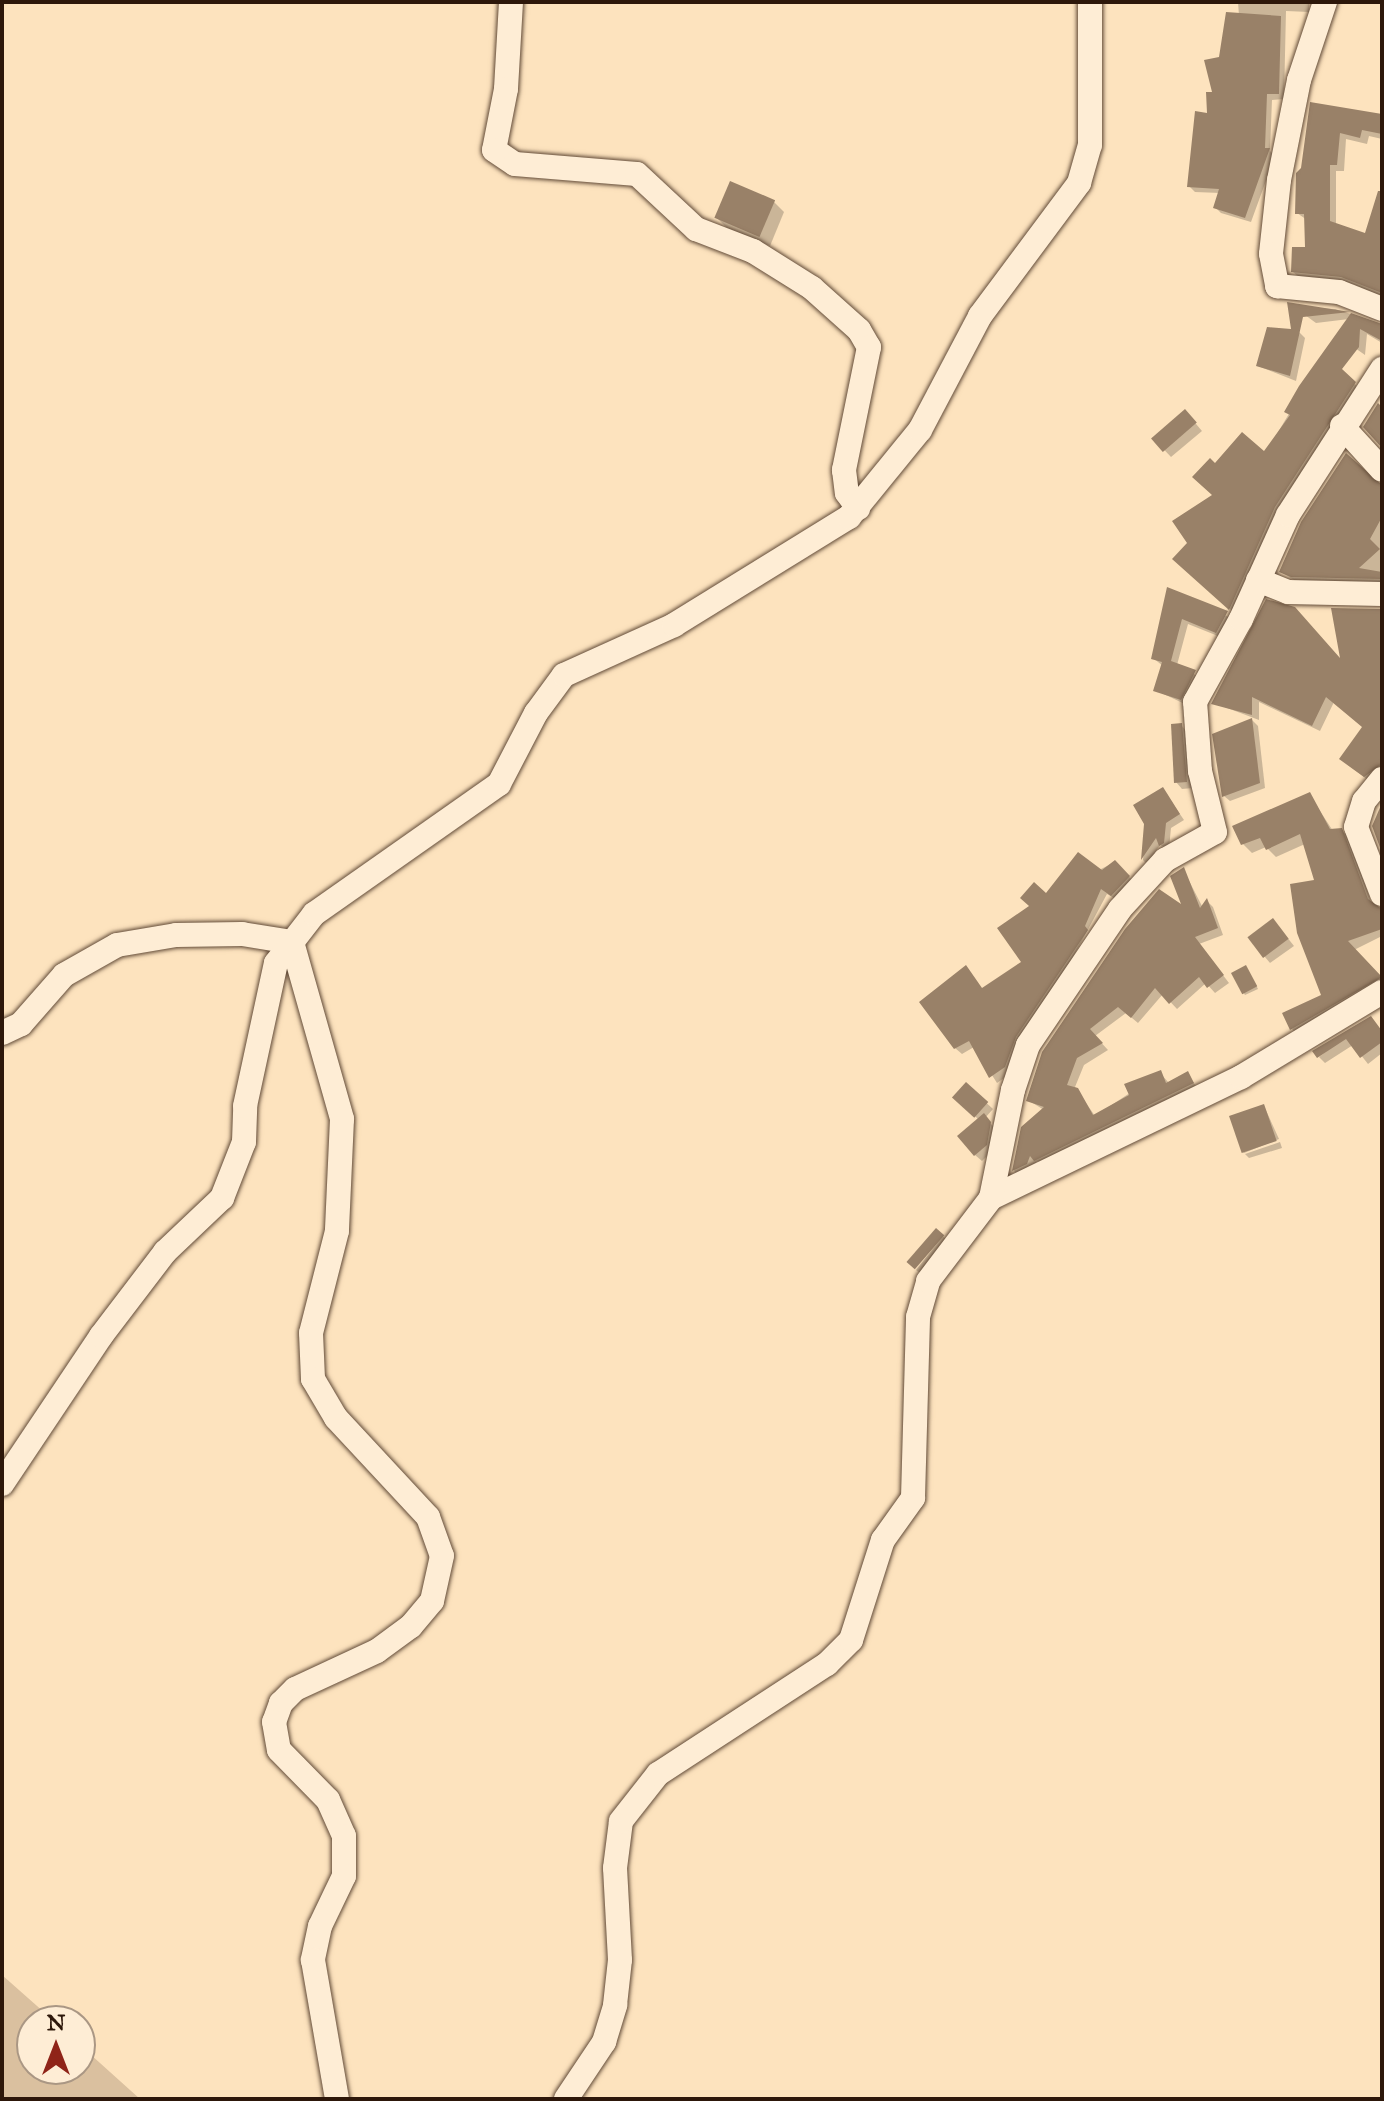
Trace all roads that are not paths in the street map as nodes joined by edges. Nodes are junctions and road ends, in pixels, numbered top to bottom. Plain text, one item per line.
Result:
1 (511, 2) edge
2 (1090, 2) edge
3 (1325, 2) edge
4 (1382, 309) edge
5 (1382, 369) edge
6 (1342, 426) junction
7 (1382, 470) edge
8 (858, 508) junction
9 (1258, 580) junction
10 (1382, 594) edge
11 (1382, 779) edge
12 (1382, 894) edge
13 (292, 942) junction
14 (1382, 992) edge
15 (2, 1033) edge
16 (991, 1198) junction
17 (2, 1484) edge
18 (337, 2099) edge
19 (566, 2099) edge

1 - 8 street
2 - 8 street
3 - 4 street
5 - 6 street
6 - 7 street
6 - 9 street
8 - 13 street
9 - 10 street
9 - 16 street
11 - 12 street
13 - 15 street
13 - 17 street
13 - 18 street
14 - 16 street
16 - 19 street

